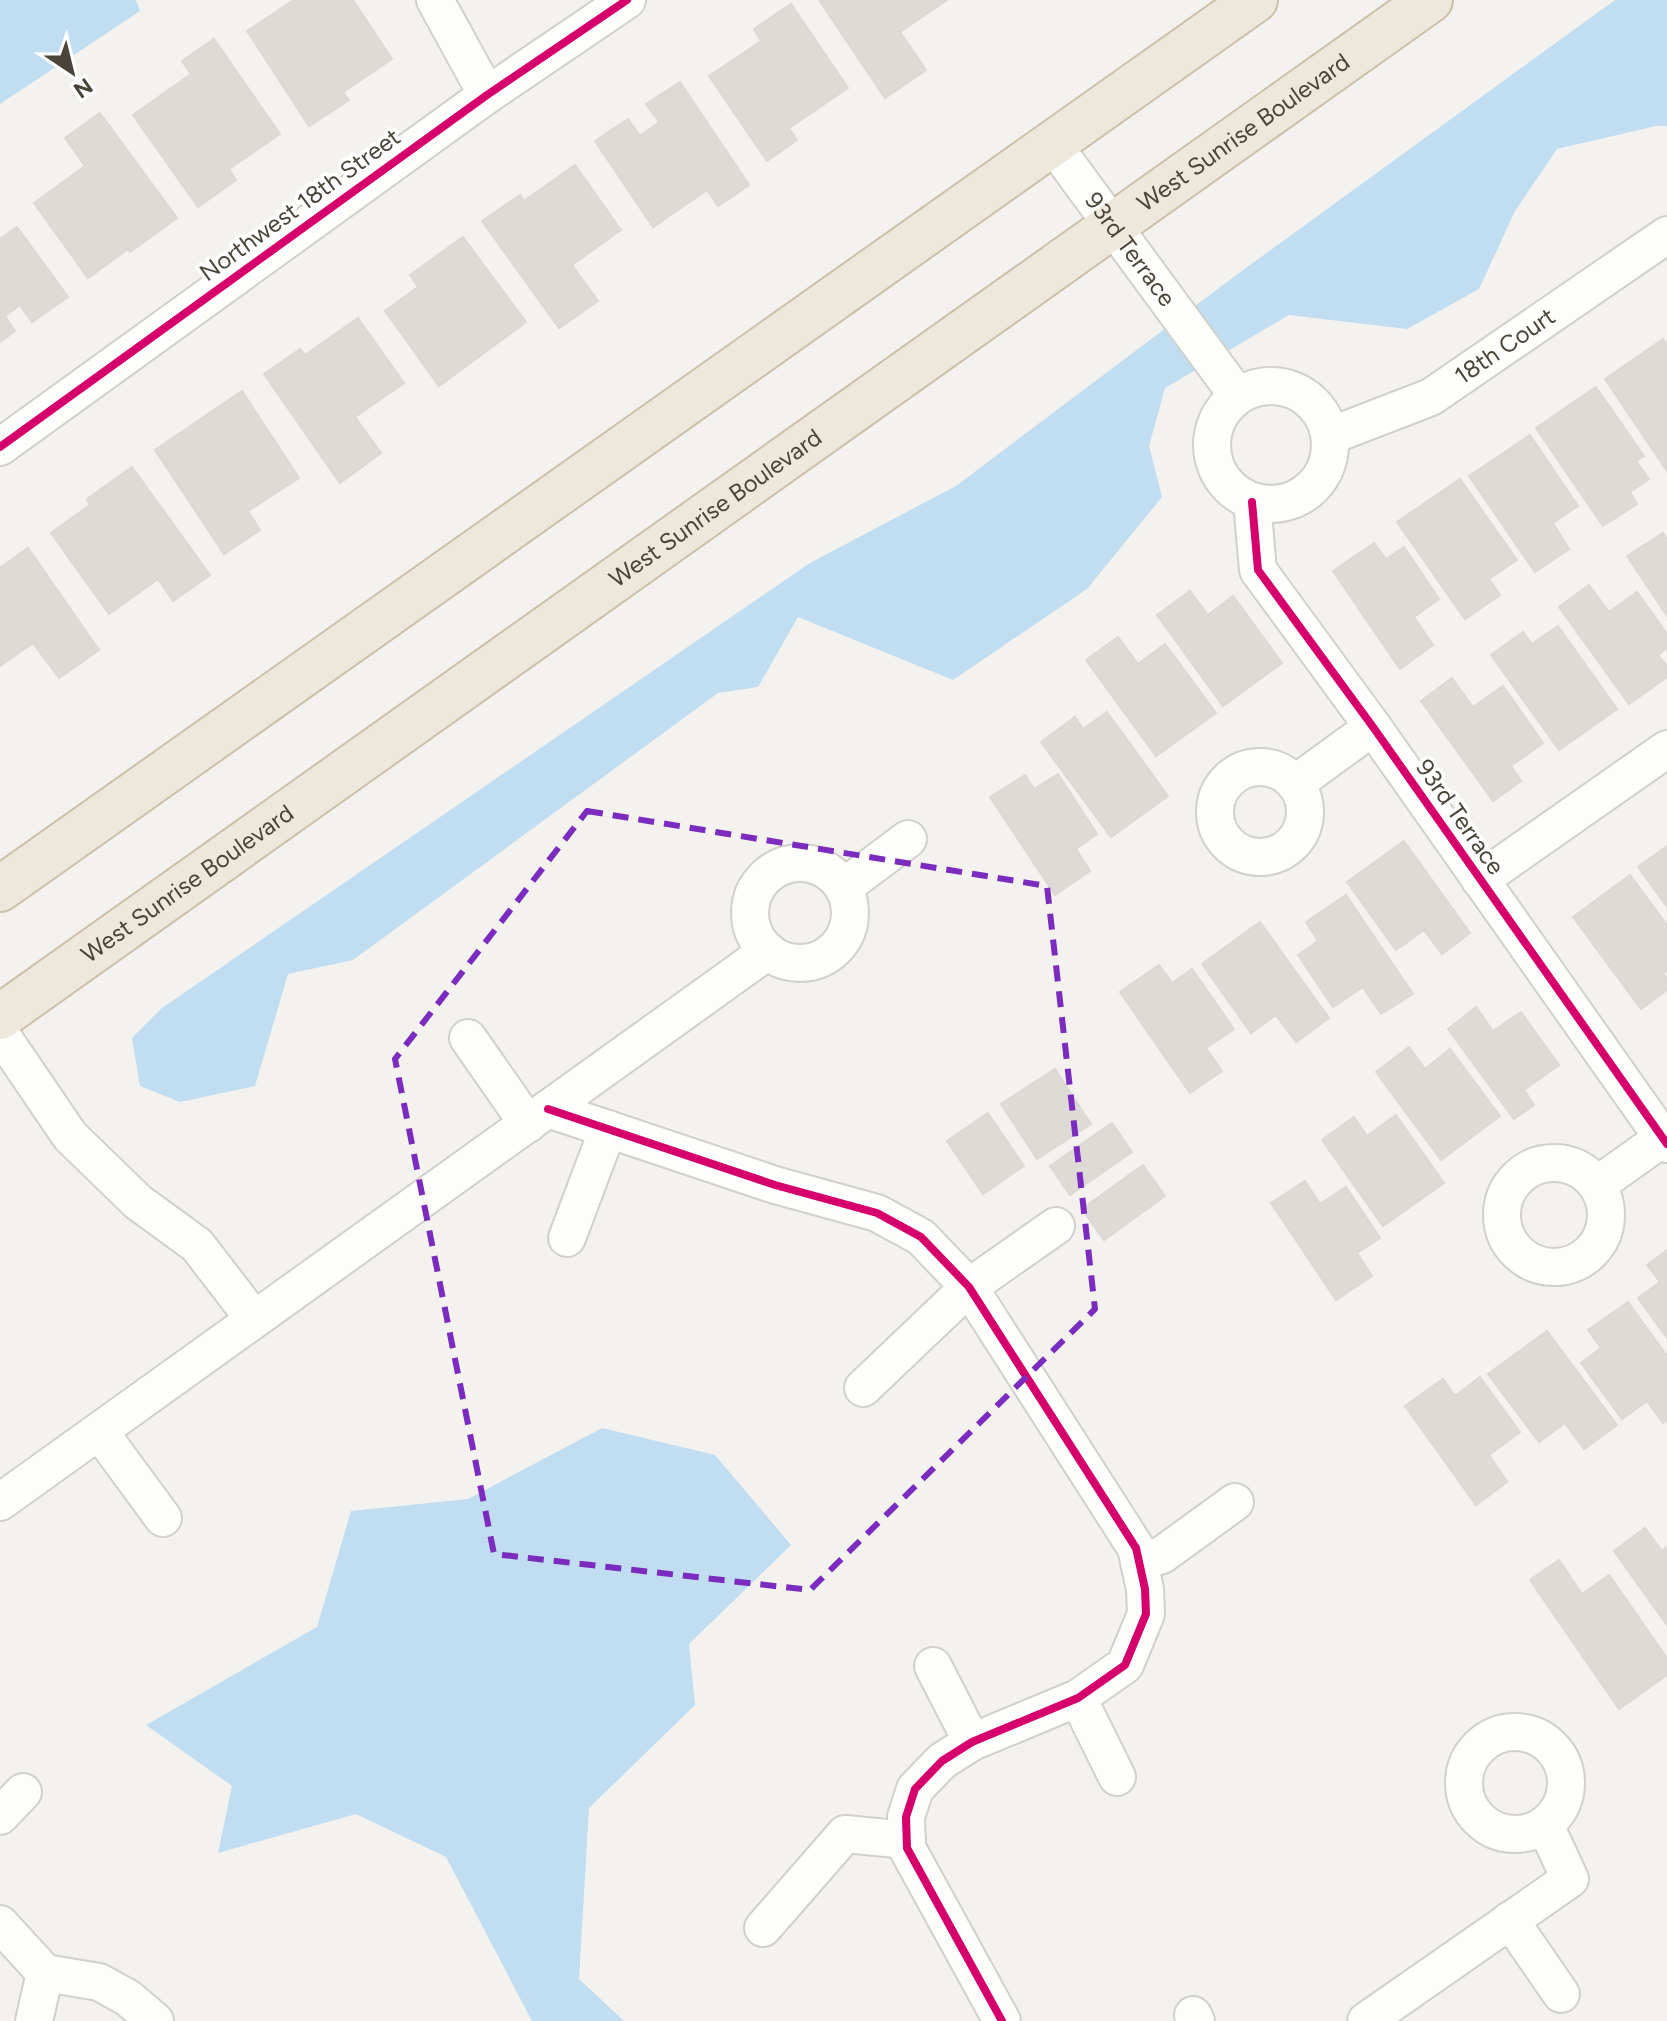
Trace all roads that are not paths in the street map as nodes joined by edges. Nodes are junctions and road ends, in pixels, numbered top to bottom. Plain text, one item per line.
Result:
1 (435, 0) edge
2 (627, 0) edge
3 (1255, 0) edge
4 (1430, 0) edge
5 (487, 95) junction
6 (1052, 143) junction
7 (1113, 226) junction
8 (1667, 235) edge
9 (1228, 382) junction
10 (1330, 436) junction
11 (0, 447) edge
12 (1252, 502) junction
13 (1373, 727) junction
14 (1667, 749) edge
15 (1296, 783) dead end
16 (908, 839) dead end
17 (1480, 880) junction
18 (844, 887) junction
19 (0, 889) edge
20 (768, 951) junction
21 (0, 1017) edge
22 (0, 1033) edge
23 (468, 1038) dead end
24 (538, 1117) junction
25 (608, 1129) junction
26 (1665, 1141) edge
27 (1597, 1185) dead end
28 (1056, 1226) dead end
29 (567, 1238) dead end
30 (969, 1287) junction
31 (254, 1319) junction
32 (863, 1388) dead end
33 (99, 1431) junction
34 (0, 1502) edge
35 (1235, 1502) dead end
36 (163, 1518) dead end
37 (1139, 1562) junction
38 (933, 1666) dead end
39 (1078, 1698) junction
40 (972, 1742) junction
41 (1117, 1777) dead end
42 (1545, 1825) dead end
43 (907, 1840) junction
44 (1510, 1920) junction
45 (0, 1924) edge
46 (763, 1928) dead end
47 (45, 1973) junction
48 (1561, 1994) dead end
49 (34, 2021) edge
50 (155, 2021) edge
51 (1002, 2021) edge
52 (1366, 2021) edge

1 - 5 street
2 - 5 street, Northwest 18th Street
3 - 6 highway
4 - 7 highway, West Sunrise Boulevard
5 - 11 street, Northwest 18th Street
6 - 7 street, 93rd Terrace
6 - 19 highway
7 - 9 street, 93rd Terrace
7 - 21 highway, West Sunrise Boulevard
8 - 10 street, 18th Court
9 - 10 street
9 - 12 street
10 - 12 street
12 - 13 street, 93rd Terrace
13 - 15 street
13 - 17 street, 93rd Terrace
14 - 17 street
16 - 18 street
17 - 26 street, 93rd Terrace
18 - 20 street
18 - 20 street
20 - 24 street
22 - 31 street
23 - 24 street
24 - 25 street
24 - 31 street
25 - 29 street
25 - 30 street
26 - 27 street
28 - 30 street
30 - 32 street
30 - 37 street
31 - 33 street
33 - 34 street
33 - 36 street
35 - 37 street
37 - 39 street
38 - 40 street
39 - 40 street
39 - 41 street
40 - 43 street
42 - 44 street
43 - 46 street
43 - 51 street
44 - 48 street
44 - 52 street
45 - 47 street
47 - 49 street
47 - 50 street

